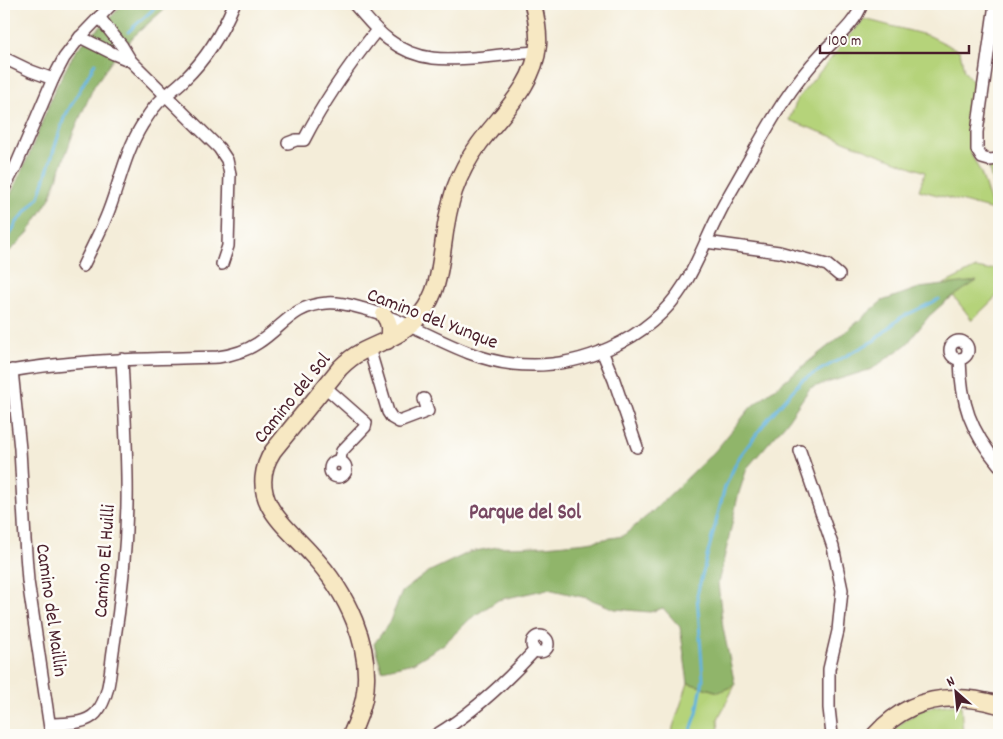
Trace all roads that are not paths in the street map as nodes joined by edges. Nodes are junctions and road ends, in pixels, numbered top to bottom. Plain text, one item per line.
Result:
1 (112, 4) edge
2 (234, 4) edge
3 (354, 4) edge
4 (533, 4) edge
5 (862, 4) edge
6 (995, 4) edge
7 (99, 17) junction
8 (377, 30) junction
9 (80, 37) junction
10 (537, 52) junction
11 (4, 58) edge
12 (131, 61) junction
13 (53, 79) junction
14 (166, 96) junction
15 (288, 143) dead end
16 (999, 159) edge
17 (4, 188) edge
18 (706, 242) junction
19 (222, 264) dead end
20 (83, 266) dead end
21 (839, 275) dead end
22 (384, 315) junction
23 (411, 326) junction
24 (387, 341) junction
25 (369, 348) junction
26 (602, 351) junction
27 (122, 359) junction
28 (960, 359) dead end
29 (8, 371) edge
30 (324, 386) junction
31 (424, 399) dead end
32 (637, 447) dead end
33 (800, 451) dead end
34 (339, 461) dead end
35 (999, 465) edge
36 (535, 650) dead end
37 (999, 705) edge
38 (50, 730) edge
39 (352, 735) edge
40 (436, 735) edge
41 (832, 735) edge
42 (875, 735) edge

1 - 7 street
2 - 14 street
3 - 8 street
4 - 10 street, Camino del Sol
5 - 18 street, Camino del Yunque
6 - 16 street
7 - 9 street
7 - 12 street
8 - 10 street
8 - 15 street
9 - 12 street
9 - 13 street
10 - 23 street, Camino del Sol
11 - 13 street
12 - 14 street
13 - 17 street
14 - 19 street
14 - 20 street
18 - 21 street
18 - 26 street, Camino del Yunque
22 - 23 street, Camino del Yunque
22 - 24 street
22 - 27 street, Camino del Yunque
23 - 24 street, Camino del Sol
23 - 26 street, Camino del Yunque
24 - 25 street, Camino del Sol
25 - 30 street, Camino del Sol
25 - 31 street
26 - 32 street
27 - 29 street, Camino del Yunque
27 - 38 street, Camino El Huilli
28 - 35 street
29 - 38 street, Camino del Maillin
30 - 34 street
30 - 39 street, Camino del Sol
33 - 41 street
36 - 40 street
37 - 42 street

